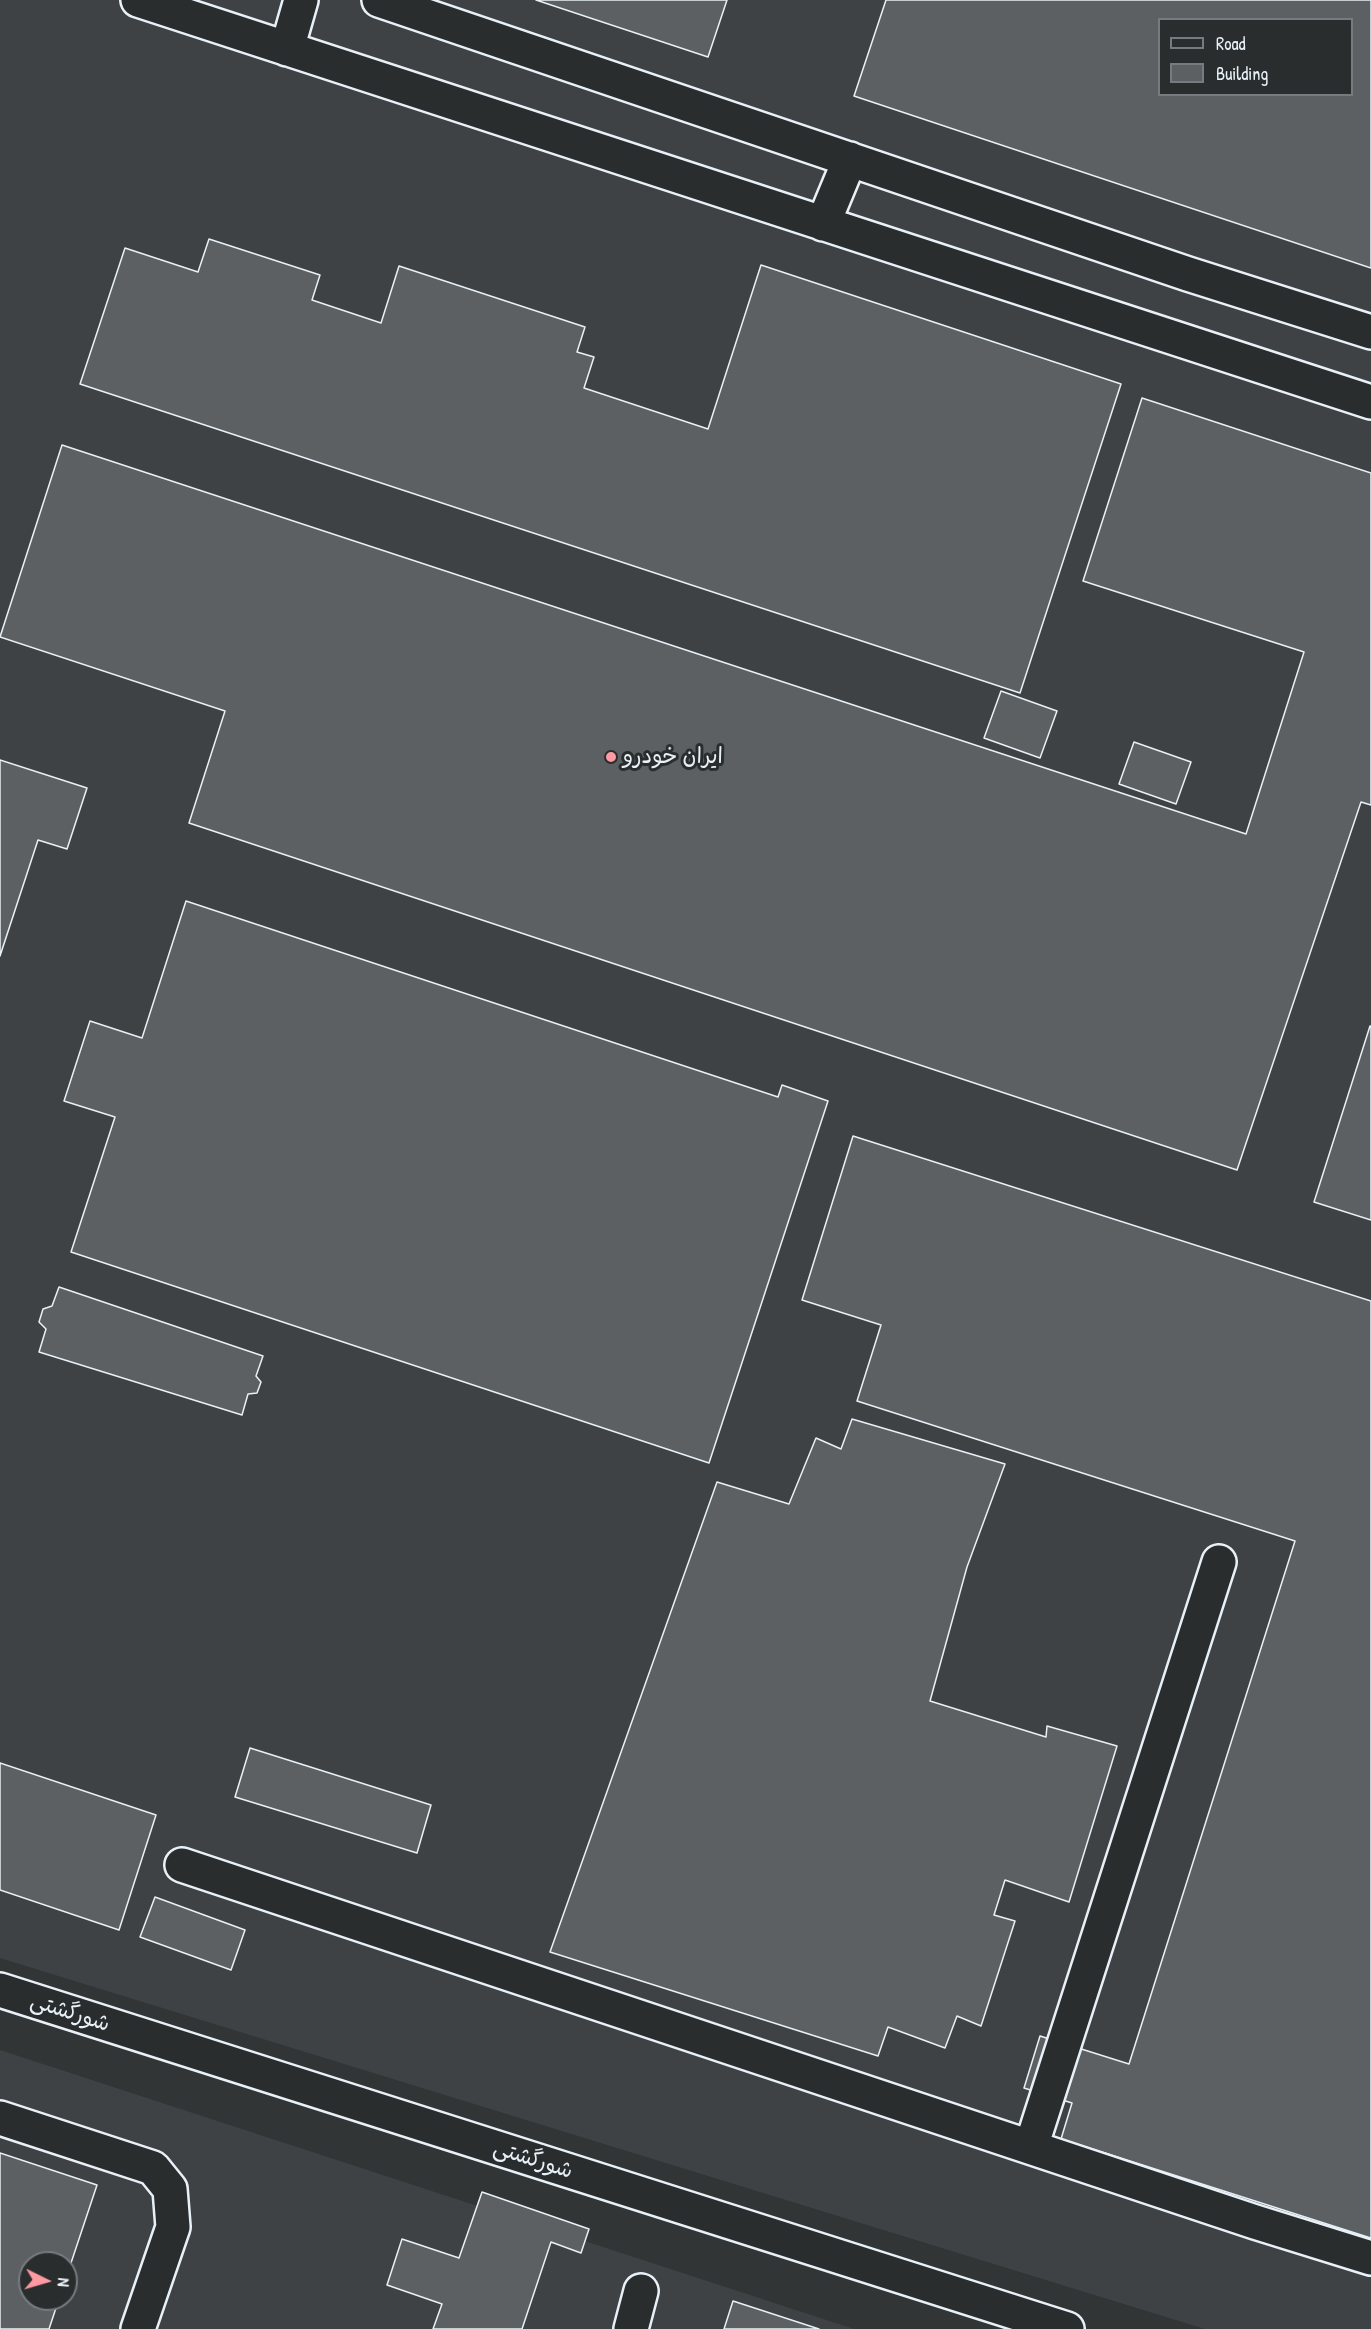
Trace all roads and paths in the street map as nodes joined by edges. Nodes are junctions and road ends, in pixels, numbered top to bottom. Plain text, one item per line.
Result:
1 (138, 0) edge
2 (301, 0) edge
3 (379, 0) edge
4 (287, 49) junction
5 (850, 159) junction
6 (823, 224) junction
7 (1371, 332) edge
8 (1369, 394) edge
9 (1219, 1562) dead end
10 (182, 1865) dead end
11 (0, 1990) edge
12 (0, 2118) edge
13 (1031, 2147) junction
14 (1371, 2258) edge
15 (641, 2291) dead end
16 (138, 2329) edge
17 (631, 2329) edge
18 (1067, 2329) edge

1 - 4 lane
2 - 4 lane
3 - 5 lane
4 - 6 lane
5 - 6 lane
5 - 7 lane
6 - 8 lane
9 - 13 lane
10 - 13 lane
11 - 18 lane, شورگشتی
12 - 16 lane
13 - 14 lane
15 - 17 lane

